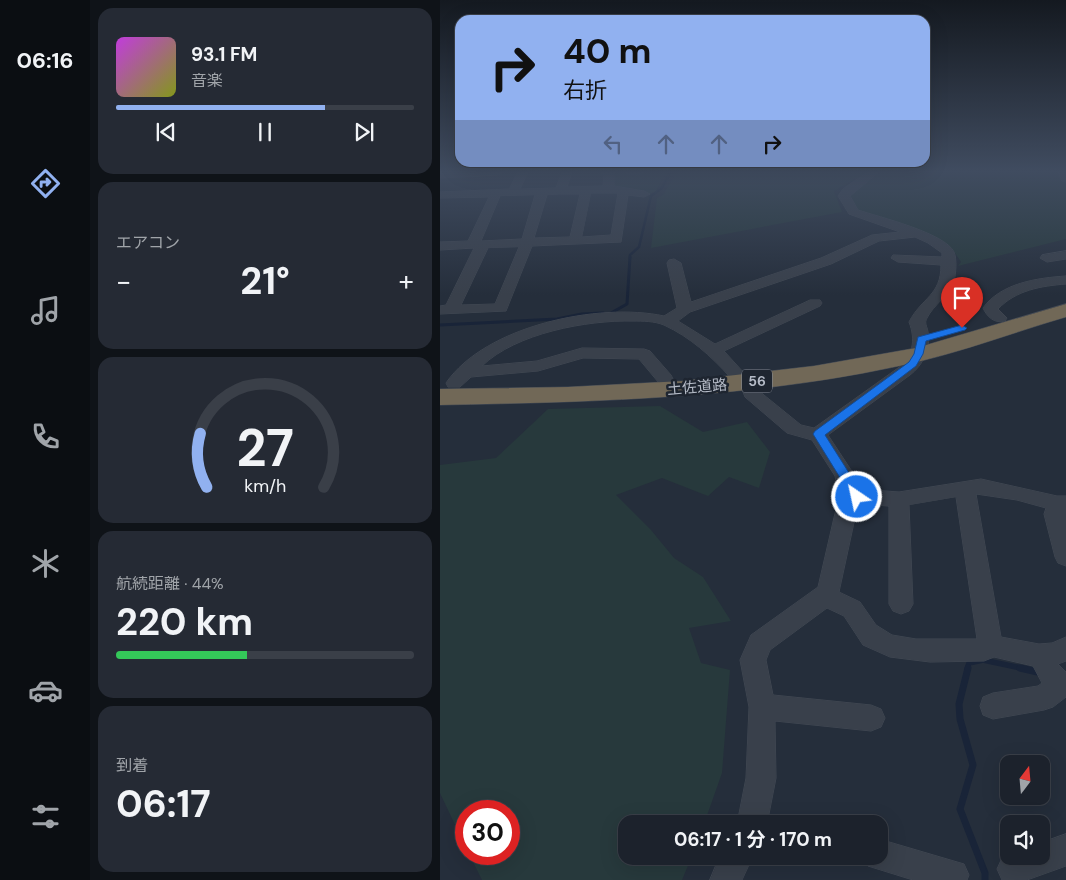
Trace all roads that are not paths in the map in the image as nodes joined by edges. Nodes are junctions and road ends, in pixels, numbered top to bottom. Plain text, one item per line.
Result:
1 (489, 213) edge
2 (536, 213) edge
3 (581, 213) edge
4 (620, 213) edge
5 (856, 213) edge
6 (915, 233) junction
7 (574, 241) junction
8 (527, 242) junction
9 (478, 244) junction
10 (440, 246) edge
11 (1066, 255) edge
12 (898, 258) dead end
13 (1047, 258) dead end
14 (949, 262) junction
15 (674, 263) dead end
16 (1066, 280) edge
17 (1066, 299) edge
18 (815, 303) dead end
19 (685, 309) junction
20 (446, 310) edge
21 (1066, 310) edge
22 (1000, 318) junction
23 (667, 321) junction
24 (920, 346) junction
25 (714, 350) junction
26 (741, 378) junction
27 (450, 384) edge
28 (818, 434) junction
29 (965, 487) junction
30 (849, 496) junction
31 (899, 499) junction
32 (1063, 505) edge
33 (1066, 557) edge
34 (824, 597) junction
35 (900, 604) dead end
36 (990, 645) junction
37 (1066, 648) edge
38 (1054, 674) edge
39 (993, 706) dead end
40 (762, 707) junction
41 (871, 718) dead end
42 (756, 815) edge
43 (1066, 850) edge
44 (888, 857) edge
45 (1013, 868) dead end
46 (954, 875) dead end

1 - 9 street
2 - 8 street
3 - 7 street
4 - 7 street
5 - 6 street
6 - 14 street
6 - 19 street
7 - 8 street
8 - 9 street
8 - 20 street
9 - 10 street
9 - 20 street
11 - 13 street
12 - 14 street
14 - 24 street
15 - 19 street
16 - 22 street
17 - 22 highway, 土佐道路 / 56
18 - 25 street
19 - 23 street
21 - 24 highway, 土佐道路 / 56
22 - 24 highway, 土佐道路 / 56
23 - 25 street
23 - 27 street
24 - 26 highway, 土佐道路 / 56
24 - 28 street
25 - 26 street
26 - 27 highway, 土佐道路 / 56
26 - 27 highway, 土佐道路 / 56
26 - 28 street
28 - 30 street
29 - 31 street
29 - 32 street
29 - 36 street
30 - 31 street
30 - 34 street
31 - 35 street
32 - 33 street
34 - 36 street
34 - 40 street
36 - 38 street
37 - 38 street
38 - 39 street
40 - 41 street
40 - 42 street
43 - 45 street
44 - 46 street

